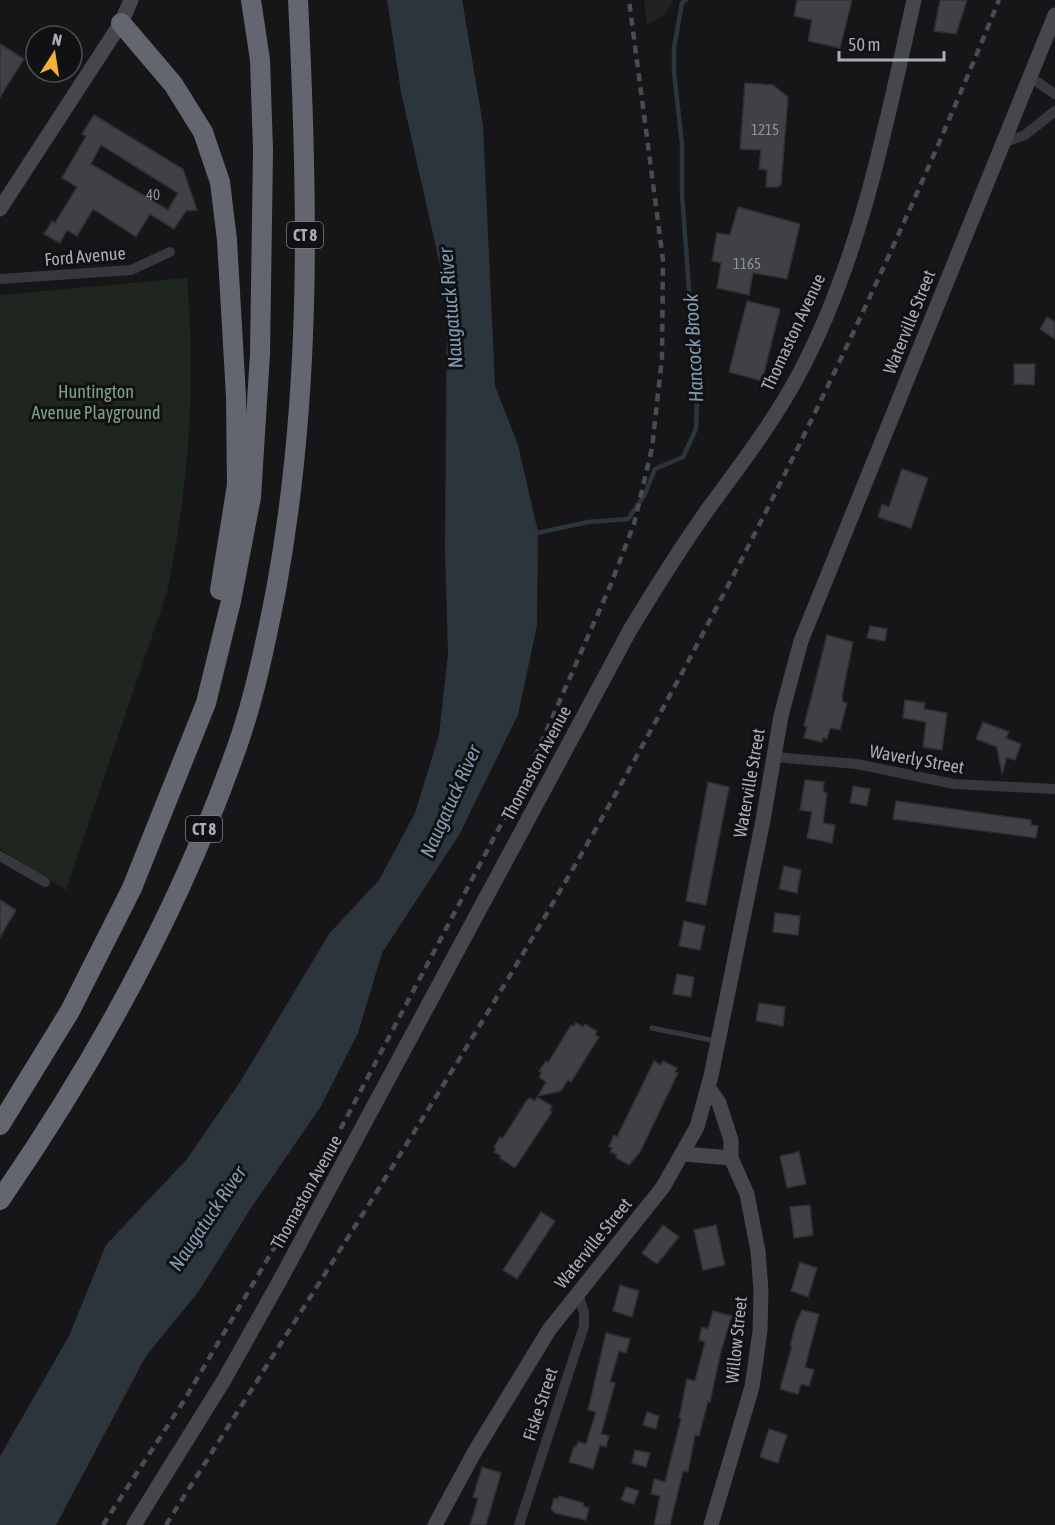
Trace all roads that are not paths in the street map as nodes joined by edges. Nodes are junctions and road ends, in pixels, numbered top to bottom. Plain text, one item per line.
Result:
1 (131, 0) edge
2 (251, 0) edge
3 (296, 0) edge
4 (914, 0) edge
5 (1055, 15) edge
6 (121, 22) junction
7 (1030, 76) junction
8 (1055, 94) edge
9 (1055, 111) edge
10 (1003, 143) junction
11 (0, 209) edge
12 (170, 252) dead end
13 (0, 279) edge
14 (774, 757) junction
15 (1055, 789) edge
16 (158, 825) junction
17 (0, 856) edge
18 (45, 882) dead end
19 (652, 1028) dead end
20 (718, 1041) junction
21 (708, 1087) junction
22 (0, 1125) edge
23 (684, 1154) junction
24 (731, 1158) junction
25 (0, 1200) edge
26 (578, 1293) junction
27 (134, 1525) edge
28 (435, 1525) edge
29 (519, 1525) edge
30 (711, 1525) edge

1 - 6 street
2 - 16 highway, CT 8
3 - 25 highway, CT 8
4 - 27 street, Thomaston Avenue
5 - 7 street, Waterville Street
6 - 11 street
6 - 16 highway
7 - 8 street
7 - 10 street, Waterville Street
9 - 10 street
10 - 14 street, Waterville Street
12 - 13 street, Ford Avenue
14 - 15 street, Waverly Street
14 - 20 street, Waterville Street
16 - 22 highway, CT 8
17 - 18 street
19 - 20 lane
20 - 21 street, Waterville Street
21 - 23 street, Waterville Street
21 - 24 street, Willow Street
23 - 24 street
23 - 26 street, Waterville Street
24 - 30 street, Willow Street
26 - 28 street, Waterville Street
26 - 29 street, Fiske Street

